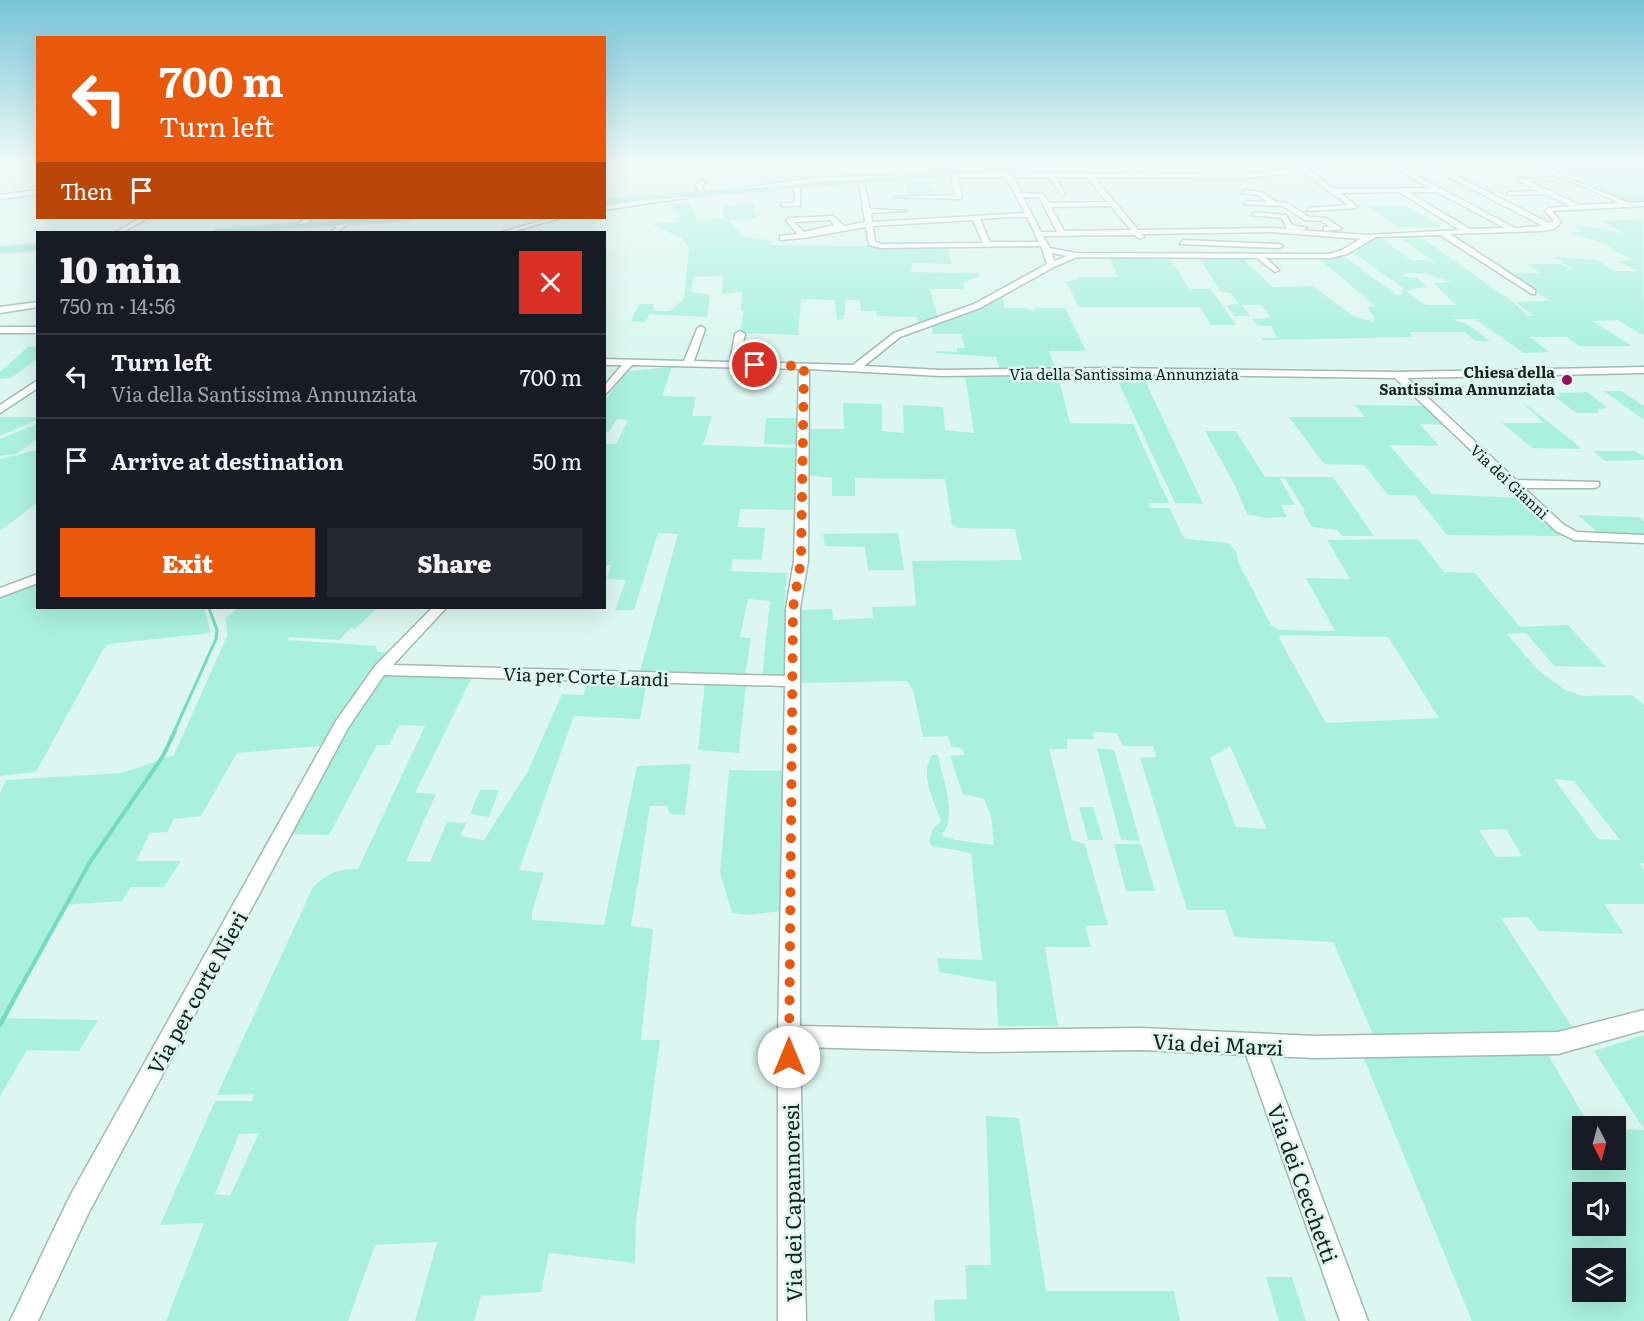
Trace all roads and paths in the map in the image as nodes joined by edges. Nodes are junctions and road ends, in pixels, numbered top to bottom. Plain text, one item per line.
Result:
1 (135, 224) edge
2 (302, 224) edge
3 (325, 224) edge
4 (536, 224) edge
5 (792, 224) edge
6 (836, 224) edge
7 (869, 224) junction
8 (896, 224) edge
9 (978, 224) edge
10 (1033, 224) edge
11 (1057, 224) edge
12 (1129, 224) edge
13 (1265, 224) edge
14 (1288, 224) edge
15 (1331, 224) edge
16 (1455, 224) edge
17 (1502, 224) edge
18 (1546, 224) edge
19 (1555, 224) edge
20 (889, 225) joint
21 (299, 226) junction
22 (1551, 226) junction
23 (1338, 229) junction
24 (1272, 230) junction
25 (121, 231) edge
26 (231, 231) edge
27 (510, 231) edge
28 (1515, 231) junction
29 (1300, 232) junction
30 (1441, 232) junction
31 (1469, 232) junction
32 (823, 233) junction
33 (1038, 234) junction
34 (1062, 234) junction
35 (1348, 235) junction
36 (803, 236) junction
37 (1140, 237) junction
38 (1366, 237) junction
39 (783, 238) dead end
40 (1175, 242) dead end
41 (988, 245) junction
42 (1280, 246) junction
43 (36, 247) edge
44 (1045, 247) junction
45 (0, 250) edge
46 (1076, 255) junction
47 (1156, 255) junction
48 (1259, 256) junction
49 (1284, 256) junction
50 (1051, 265) junction
51 (1275, 270) dead end
52 (1532, 292) dead end
53 (36, 304) edge
54 (0, 310) edge
55 (701, 329) dead end
56 (0, 330) edge
57 (36, 330) edge
58 (740, 334) dead end
59 (606, 362) edge
60 (629, 363) junction
61 (688, 364) junction
62 (734, 365) junction
63 (804, 366) junction
64 (855, 368) junction
65 (1644, 370) edge
66 (1398, 375) junction
67 (36, 384) edge
68 (606, 391) edge
69 (0, 410) edge
70 (1514, 484) junction
71 (1595, 484) dead end
72 (1644, 539) edge
73 (36, 579) edge
74 (0, 593) edge
75 (437, 609) edge
76 (380, 670) junction
77 (792, 681) junction
78 (1644, 1020) edge
79 (789, 1036) junction
80 (1254, 1045) junction
81 (24, 1321) edge
82 (792, 1321) edge
83 (1354, 1321) edge

1 - 25 street
2 - 21 street
3 - 21 main road
4 - 27 street
5 - 36 street
6 - 32 street
7 - 20 street
7 - 32 street
7 - 41 street
8 - 20 street
9 - 41 street
10 - 33 street
11 - 34 street
12 - 37 street
13 - 24 street
14 - 23 street
15 - 23 street
16 - 31 street
17 - 28 street
18 - 22 street
19 - 22 street
21 - 26 main road
22 - 28 street
23 - 35 street
24 - 29 street
24 - 37 street
28 - 31 street
29 - 35 street
29 - 42 street
30 - 31 street
30 - 38 street
30 - 52 street
32 - 36 street
33 - 34 street
33 - 44 street
34 - 37 street
35 - 38 street
36 - 39 street
37 - 47 street
38 - 49 street
40 - 42 street
41 - 44 street
42 - 49 street
43 - 45 main road
44 - 46 street
44 - 50 street
46 - 47 street
46 - 50 street
47 - 48 street
48 - 49 street
48 - 51 street
50 - 64 street
53 - 54 street
55 - 61 street
56 - 57 street
58 - 62 street
59 - 60 street, Via della Santissima Annunziata
60 - 61 street, Via della Santissima Annunziata
60 - 68 street
61 - 62 street, Via della Santissima Annunziata
62 - 63 street, Via della Santissima Annunziata
63 - 64 street, Via della Santissima Annunziata
63 - 77 street, Via dei Capannoresi
64 - 66 street, Via della Santissima Annunziata
65 - 66 street, Via della Santissima Annunziata
66 - 70 street, Via dei Gianni
67 - 69 street
70 - 71 street
70 - 72 street, Via dei Gianni
73 - 74 street
75 - 76 street, Via per corte Nieri
76 - 77 street, Via per Corte Landi
76 - 81 street, Via per corte Nieri
77 - 79 street, Via dei Capannoresi
78 - 80 street, Via dei Marzi
79 - 80 street, Via dei Marzi
79 - 82 street, Via dei Capannoresi
80 - 83 street, Via dei Cecchetti

